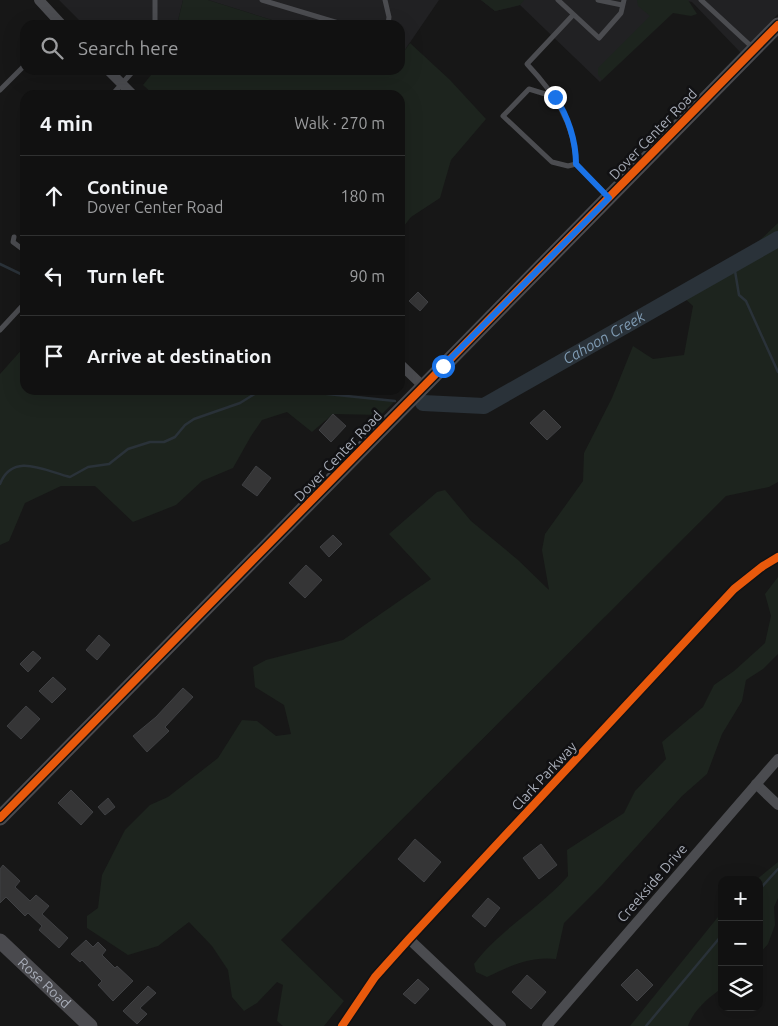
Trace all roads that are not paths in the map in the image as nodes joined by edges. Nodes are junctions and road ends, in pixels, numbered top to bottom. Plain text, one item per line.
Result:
1 (39, 0) edge
2 (155, 0) edge
3 (262, 0) edge
4 (385, 0) edge
5 (558, 0) edge
6 (598, 0) edge
7 (701, 0) edge
8 (623, 3) edge
9 (573, 15) junction
10 (57, 20) edge
11 (155, 20) edge
12 (328, 20) edge
13 (389, 20) edge
14 (778, 25) edge
15 (754, 50) junction
16 (20, 70) edge
17 (113, 75) edge
18 (130, 75) edge
19 (123, 84) junction
20 (0, 90) edge
21 (117, 90) edge
22 (128, 90) edge
23 (555, 97) junction
24 (576, 164) junction
25 (609, 198) junction
26 (14, 237) dead end
27 (20, 247) edge
28 (20, 308) edge
29 (0, 330) edge
30 (405, 369) edge
31 (423, 386) junction
32 (778, 557) edge
33 (778, 759) edge
34 (756, 784) junction
35 (778, 805) edge
36 (0, 818) edge
37 (409, 939) junction
38 (0, 941) edge
39 (90, 1026) edge
40 (342, 1026) edge
41 (501, 1026) edge
42 (547, 1026) edge

1 - 10 street
2 - 11 lane
3 - 12 lane
4 - 13 lane
5 - 9 lane
6 - 8 lane
7 - 15 lane
8 - 9 lane
9 - 23 lane
14 - 15 street, Dover Center Road
15 - 25 street, Dover Center Road
16 - 20 lane
17 - 19 street
18 - 19 lane
19 - 21 lane
19 - 22 street
23 - 24 lane
23 - 24 lane
24 - 25 lane
25 - 31 street, Dover Center Road
26 - 27 lane
28 - 29 lane
30 - 31 street
31 - 36 street, Dover Center Road
32 - 37 street, Clark Parkway
33 - 34 street, Creekside Drive
34 - 35 street
34 - 42 street, Creekside Drive
37 - 40 street, Clark Parkway
37 - 41 street
38 - 39 street, Rose Road

